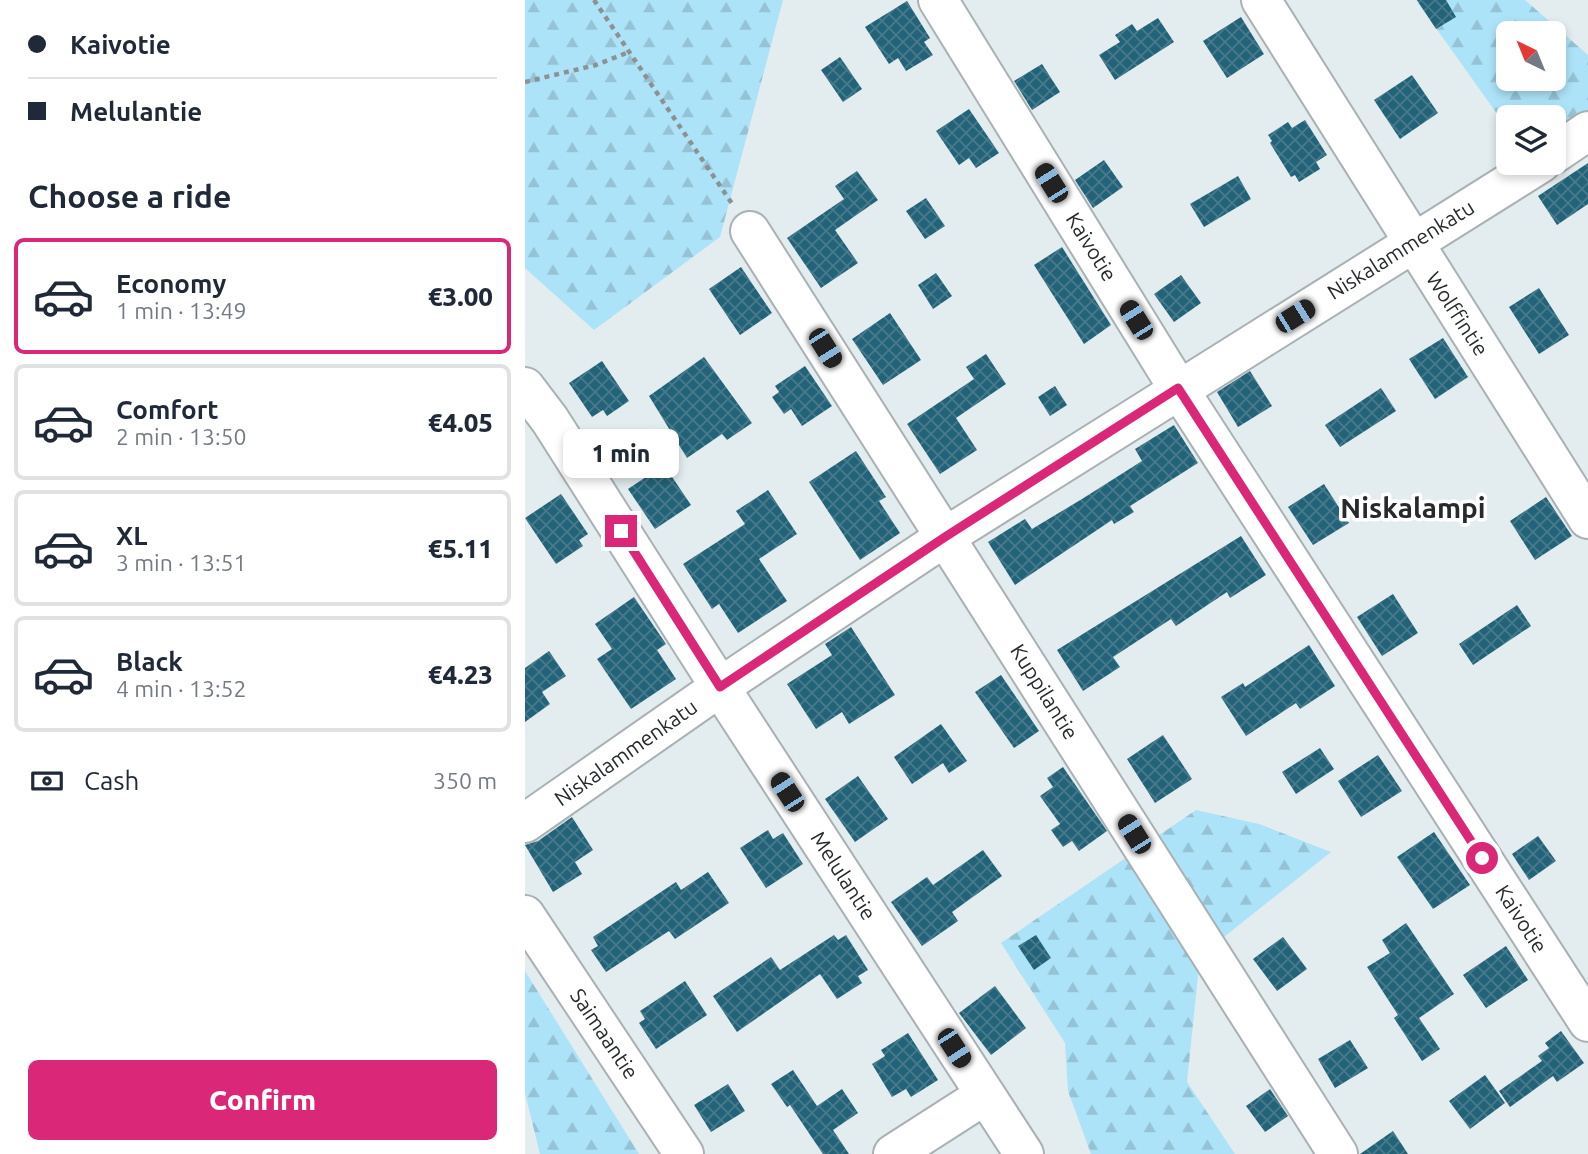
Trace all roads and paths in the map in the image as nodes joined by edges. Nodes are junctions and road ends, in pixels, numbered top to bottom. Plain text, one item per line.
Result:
1 (594, 0) edge
2 (938, 0) edge
3 (1261, 0) edge
4 (629, 52) junction
5 (525, 82) edge
6 (1588, 131) edge
7 (1566, 146) edge
8 (1522, 175) edge
9 (750, 231) joint
10 (1412, 243) junction
11 (525, 387) edge
12 (1178, 388) junction
13 (1588, 519) edge
14 (945, 537) junction
15 (720, 687) junction
16 (525, 823) edge
17 (525, 915) edge
18 (1588, 1022) edge
19 (985, 1095) junction
20 (684, 1154) edge
21 (893, 1154) edge
22 (1024, 1154) edge
23 (1338, 1154) edge

1 - 4 path
2 - 12 street, Kaivotie
3 - 10 street, Wolffintie
4 - 5 path
4 - 9 path
6 - 7 street
8 - 10 street, Niskalammenkatu
9 - 14 street, Kuppilantie
10 - 12 street, Niskalammenkatu
10 - 13 street, Wolffintie
11 - 15 street, Melulantie
12 - 14 street, Niskalammenkatu
12 - 18 street, Kaivotie
14 - 15 street, Niskalammenkatu
14 - 23 street, Kuppilantie
15 - 16 street, Niskalammenkatu
15 - 19 street, Melulantie
17 - 20 street, Saimaantie
19 - 21 street
19 - 22 street, Melulantie

